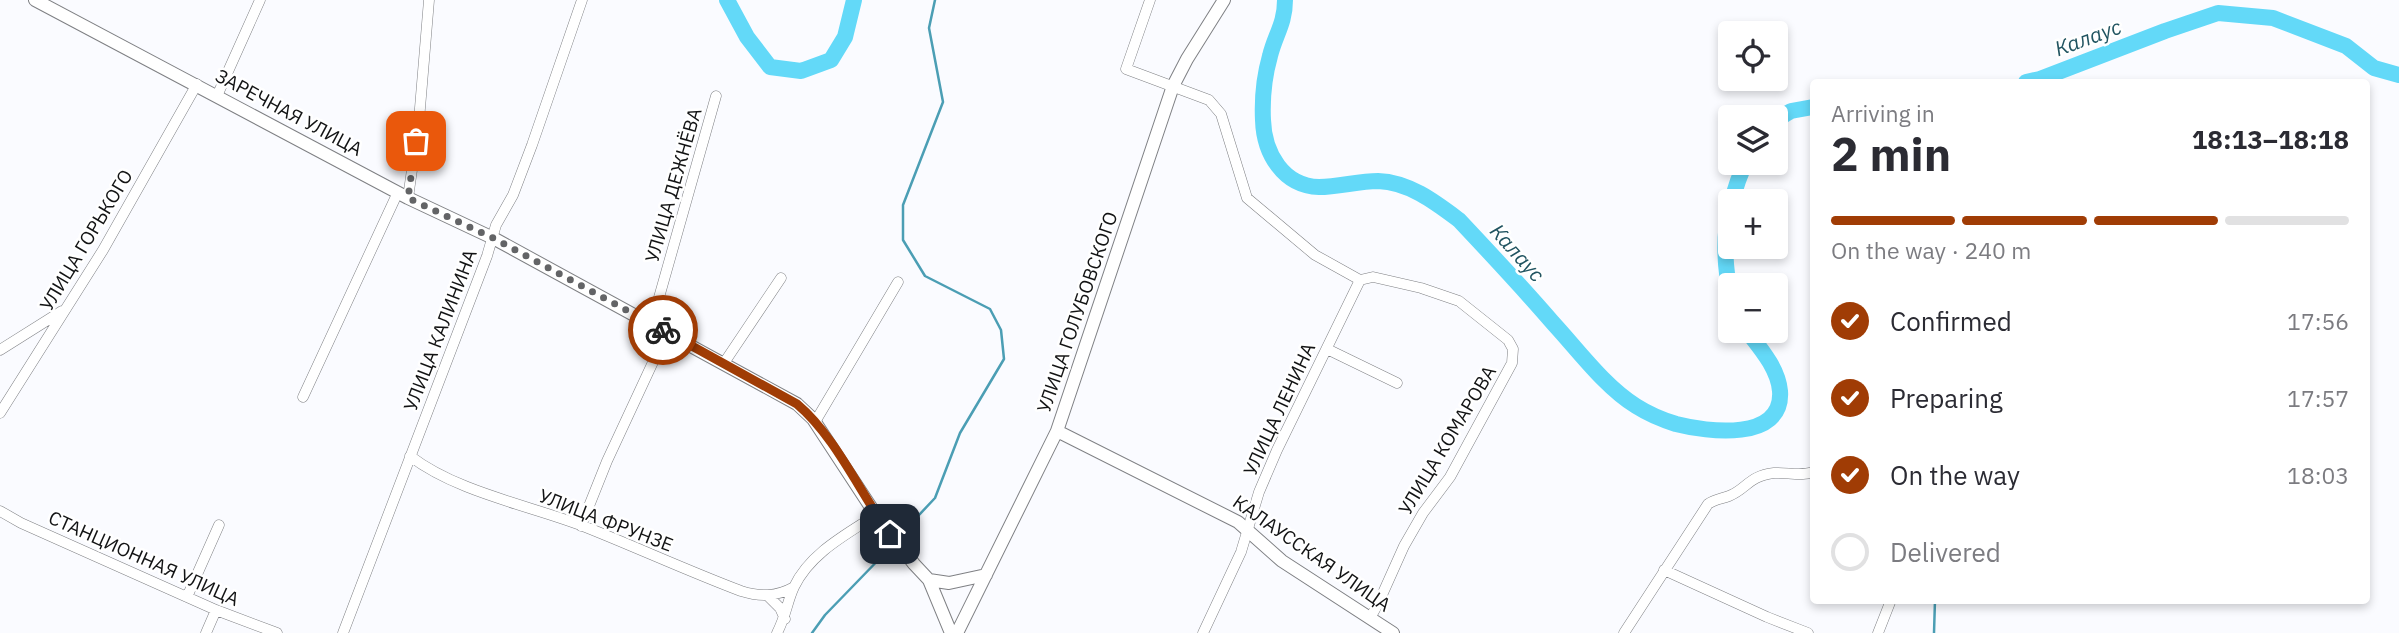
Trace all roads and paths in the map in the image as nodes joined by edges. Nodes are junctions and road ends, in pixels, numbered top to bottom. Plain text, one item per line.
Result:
1 (35, 0) edge
2 (260, 0) edge
3 (429, 0) edge
4 (582, 0) edge
5 (1150, 0) edge
6 (1224, 0) edge
7 (197, 84) junction
8 (1173, 86) junction
9 (217, 96) junction
10 (716, 96) dead end
11 (403, 195) junction
12 (493, 238) junction
13 (781, 278) dead end
14 (1360, 280) junction
15 (898, 282) dead end
16 (65, 309) junction
17 (648, 323) junction
18 (667, 332) junction
19 (1327, 349) junction
20 (0, 350) edge
21 (724, 363) junction
22 (1397, 383) dead end
23 (303, 397) dead end
24 (0, 412) edge
25 (815, 422) junction
26 (1057, 431) junction
27 (410, 456) junction
28 (1810, 474) edge
29 (0, 511) edge
30 (877, 516) junction
31 (219, 525) dead end
32 (581, 526) junction
33 (1249, 531) junction
34 (1664, 570) junction
35 (986, 575) junction
36 (929, 580) junction
37 (794, 587) junction
38 (768, 596) junction
39 (187, 597) junction
40 (1889, 604) edge
41 (216, 610) junction
42 (1370, 618) junction
43 (785, 619) junction
44 (206, 633) edge
45 (277, 633) edge
46 (343, 633) edge
47 (777, 633) edge
48 (951, 633) edge
49 (957, 633) edge
50 (1203, 633) edge
51 (1393, 633) edge
52 (1624, 633) edge
53 (1808, 633) edge
54 (1878, 633) edge

1 - 7 street, ЗАРЕЧНАЯ УЛИЦА
2 - 9 street
3 - 11 street
4 - 12 street, УЛИЦА КАЛИНИНА
5 - 8 street, УЛИЦА КОМАРОВА
6 - 8 street, УЛИЦА ГОЛУБОВСКОГО
7 - 9 street, ЗАРЕЧНАЯ УЛИЦА
7 - 16 street, УЛИЦА ГОРЬКОГО
8 - 14 street, УЛИЦА КОМАРОВА
8 - 26 street, УЛИЦА ГОЛУБОВСКОГО
9 - 11 street, ЗАРЕЧНАЯ УЛИЦА
10 - 17 street, УЛИЦА ДЕЖНЁВА
11 - 12 street, ЗАРЕЧНАЯ УЛИЦА
11 - 23 street
12 - 17 street, ЗАРЕЧНАЯ УЛИЦА
12 - 27 street, УЛИЦА КАЛИНИНА
13 - 21 street
14 - 19 street, УЛИЦА ЛЕНИНА
14 - 42 street, УЛИЦА КОМАРОВА
15 - 25 street
16 - 20 street
16 - 24 street, УЛИЦА ГОРЬКОГО
17 - 18 street, ЗАРЕЧНАЯ УЛИЦА
18 - 21 street, ЗАРЕЧНАЯ УЛИЦА
18 - 32 street
19 - 22 street
19 - 33 street, УЛИЦА ЛЕНИНА
21 - 25 street, ЗАРЕЧНАЯ УЛИЦА
25 - 30 street, ЗАРЕЧНАЯ УЛИЦА
26 - 33 street, КАЛАУССКАЯ УЛИЦА
26 - 35 street, УЛИЦА ГОЛУБОВСКОГО
27 - 32 street, УЛИЦА ФРУНЗЕ
27 - 46 street, УЛИЦА КАЛИНИНА
28 - 34 street
29 - 39 street, СТАНЦИОННАЯ УЛИЦА
30 - 36 street, ЗАРЕЧНАЯ УЛИЦА
30 - 37 street
31 - 39 street
32 - 38 street, УЛИЦА ФРУНЗЕ
33 - 42 street, КАЛАУССКАЯ УЛИЦА
33 - 50 street, УЛИЦА ЛЕНИНА
34 - 52 street
34 - 53 street
35 - 36 street
35 - 49 street, УЛИЦА ГОЛУБОВСКОГО
36 - 48 street, ЗАРЕЧНАЯ УЛИЦА
37 - 38 street
37 - 43 street
38 - 43 street
39 - 41 street, СТАНЦИОННАЯ УЛИЦА
40 - 54 street
41 - 44 street
41 - 45 street, СТАНЦИОННАЯ УЛИЦА
42 - 51 street, КАЛАУССКАЯ УЛИЦА
43 - 47 street

